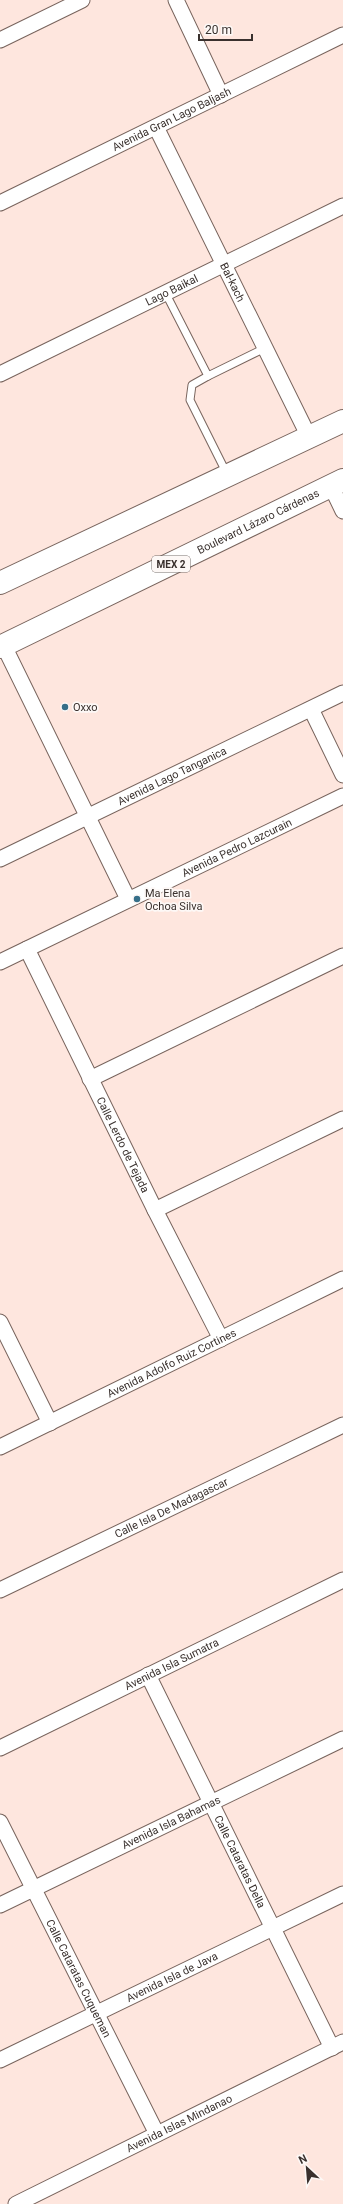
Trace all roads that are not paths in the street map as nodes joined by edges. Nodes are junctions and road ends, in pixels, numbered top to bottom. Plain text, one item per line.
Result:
1 (82, 0) edge
2 (176, 0) edge
3 (343, 35) edge
4 (0, 40) edge
5 (221, 95) junction
6 (156, 127) junction
7 (0, 204) edge
8 (343, 206) edge
9 (222, 264) junction
10 (165, 292) junction
11 (265, 348) junction
12 (0, 374) edge
13 (208, 376) junction
14 (343, 421) edge
15 (309, 437) junction
16 (228, 476) junction
17 (337, 483) edge
18 (343, 510) edge
19 (0, 584) edge
20 (2, 647) edge
21 (343, 693) edge
22 (311, 709) junction
23 (343, 775) edge
24 (343, 796) edge
25 (87, 817) junction
26 (0, 859) edge
27 (128, 899) junction
28 (27, 949) junction
29 (343, 956) edge
30 (0, 962) edge
31 (90, 1078) junction
32 (343, 1119) edge
33 (155, 1210) junction
34 (343, 1279) edge
35 (0, 1322) edge
36 (221, 1339) junction
37 (50, 1422) junction
38 (343, 1425) edge
39 (0, 1447) edge
40 (343, 1580) edge
41 (0, 1590) edge
42 (148, 1675) junction
43 (343, 1739) edge
44 (0, 1748) edge
45 (211, 1803) junction
46 (0, 1822) edge
47 (34, 1889) junction
48 (343, 1894) edge
49 (0, 1905) edge
50 (273, 1928) junction
51 (96, 2014) junction
52 (338, 2045) edge
53 (0, 2060) edge
54 (157, 2134) junction
55 (16, 2204) edge

1 - 4 street
2 - 5 street
3 - 5 street, Avenida Gran Lago Baljash
5 - 6 street, Avenida Gran Lago Baljash
6 - 7 street, Avenida Gran Lago Baljash
6 - 9 street, Bal-kach
8 - 9 street, Lago Baikal
9 - 10 street, Lago Baikal
9 - 11 street, Bal-kach
10 - 12 street, Lago Baikal
10 - 13 lane
11 - 13 lane
11 - 15 street, Bal-kach
13 - 16 lane
14 - 15 highway
15 - 16 highway
16 - 19 highway
17 - 18 street
17 - 20 highway, Boulevard Lázaro Cárdenas / MEX 2
20 - 25 street
21 - 22 street, Avenida Lago Tanganica
22 - 23 street
22 - 25 street, Avenida Lago Tanganica
24 - 27 street, Avenida Pedro Lazcurain
25 - 26 street, Avenida Lago Tanganica
25 - 27 street
27 - 28 street, Avenida Pedro Lazcurain
28 - 30 street, Avenida Pedro Lazcurain
28 - 31 street, Calle Lerdo de Tejada
29 - 31 street
31 - 33 street, Calle Lerdo de Tejada
32 - 33 street
33 - 36 street, Calle Lerdo de Tejada
34 - 36 street, Avenida Adolfo Ruiz Cortines
35 - 37 street
36 - 37 street, Avenida Adolfo Ruiz Cortines
37 - 39 street, Avenida Adolfo Ruiz Cortines
38 - 41 street, Calle Isla De Madagascar
40 - 42 street, Avenida Isla Sumatra
42 - 44 street, Avenida Isla Sumatra
42 - 45 street, Calle Cataratas Della
43 - 45 street, Avenida Isla Bahamas
45 - 47 street, Avenida Isla Bahamas
45 - 50 street, Calle Cataratas Della
46 - 47 street, Calle Cataratas Cuqueman
47 - 49 street, Avenida Isla Bahamas
47 - 51 street, Calle Cataratas Cuqueman
48 - 50 street, Avenida Isla de Java
50 - 51 street, Avenida Isla de Java
50 - 52 street, Calle Cataratas Della
51 - 53 street, Avenida Isla de Java
51 - 54 street, Calle Cataratas Cuqueman
52 - 54 street, Avenida Islas Mindanao
54 - 55 street, Avenida Islas Mindanao

